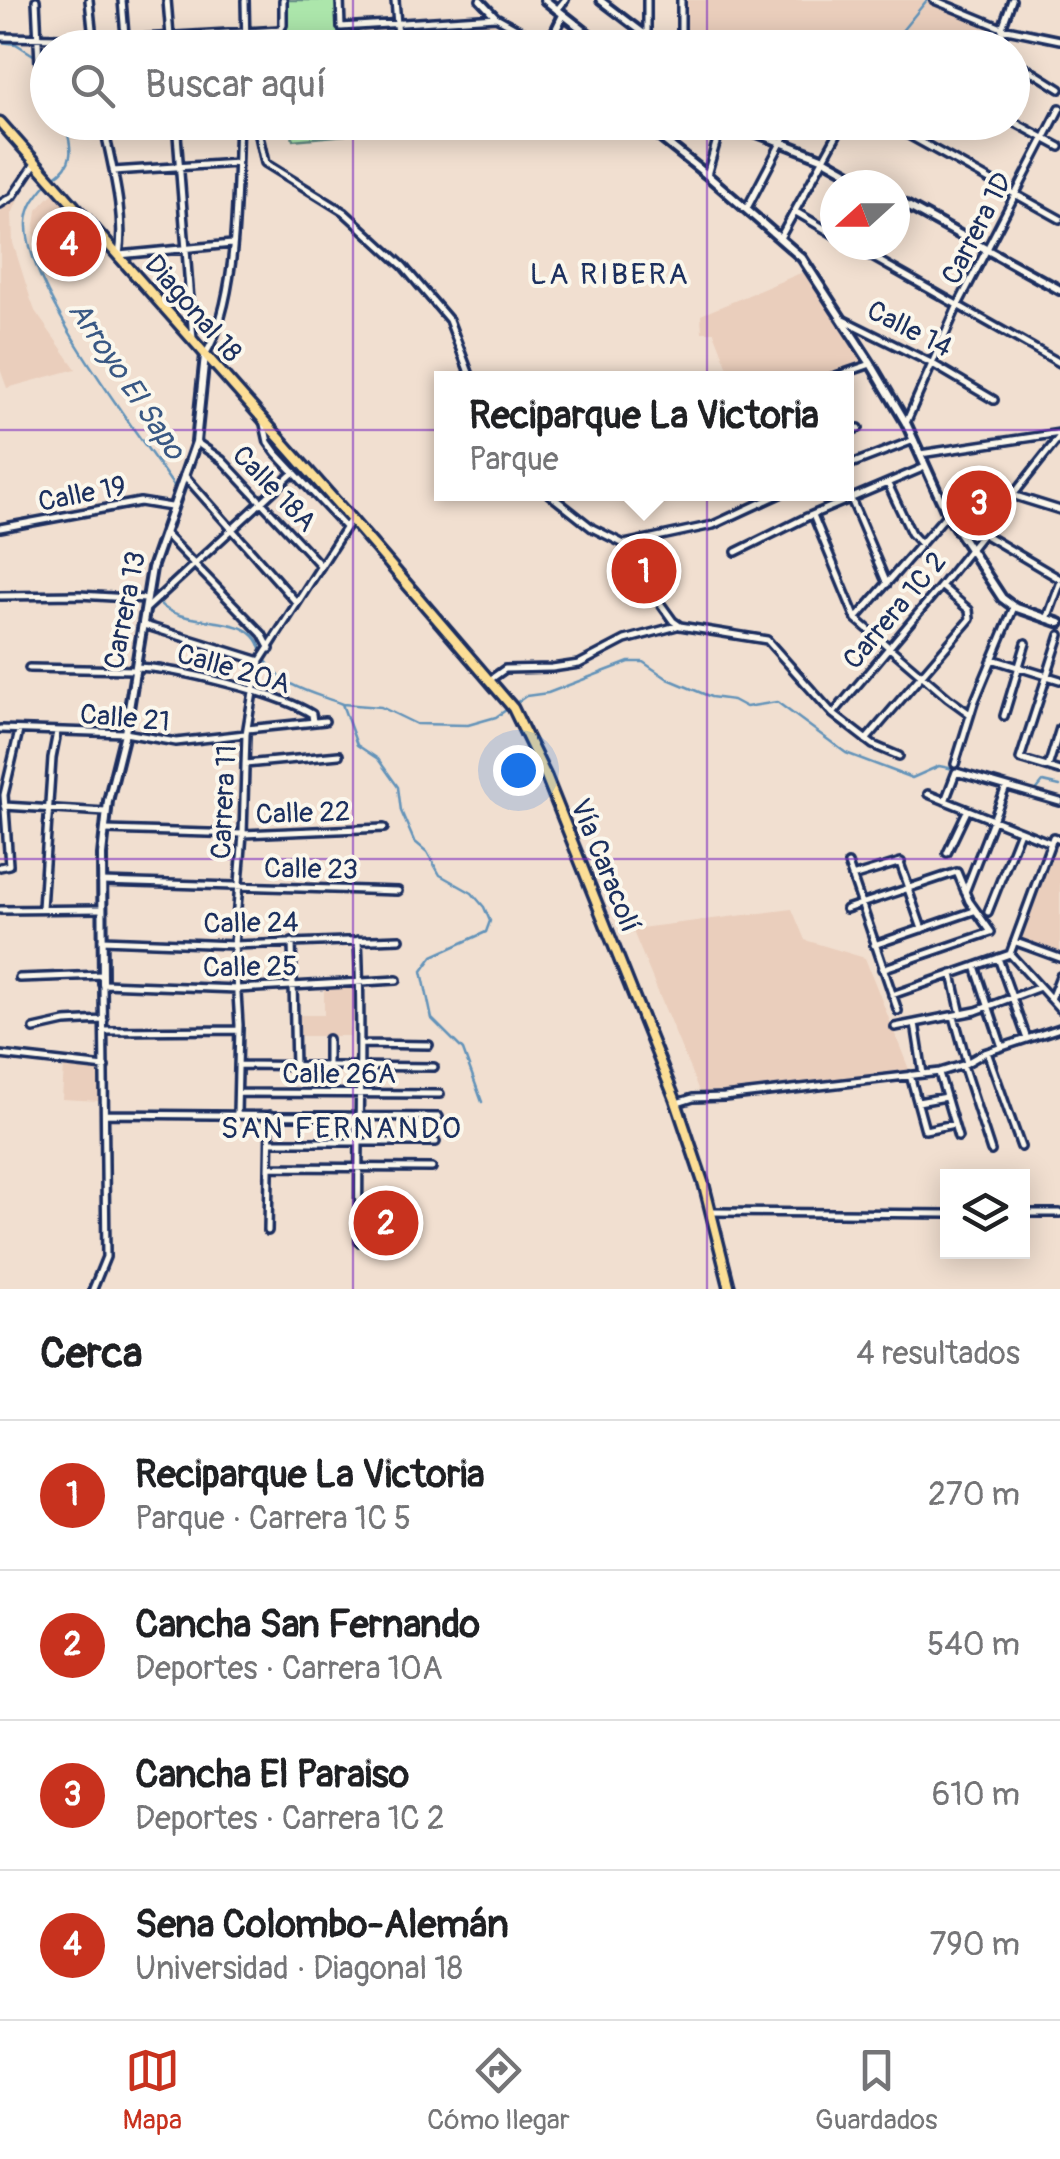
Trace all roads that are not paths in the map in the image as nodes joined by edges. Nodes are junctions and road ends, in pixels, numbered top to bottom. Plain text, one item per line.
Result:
1 (36, 0) edge
2 (89, 0) edge
3 (122, 0) edge
4 (167, 0) edge
5 (245, 0) edge
6 (283, 0) edge
7 (340, 0) edge
8 (395, 0) edge
9 (480, 0) edge
10 (545, 0) edge
11 (565, 0) edge
12 (600, 0) edge
13 (613, 0) edge
14 (648, 0) edge
15 (682, 0) edge
16 (934, 0) edge
17 (1012, 0) edge
18 (613, 9) junction
19 (560, 13) junction
20 (496, 17) junction
21 (398, 24) junction
22 (1002, 28) junction
23 (39, 30) edge
24 (93, 30) edge
25 (125, 30) edge
26 (169, 30) edge
27 (242, 30) edge
28 (280, 30) edge
29 (398, 30) edge
30 (519, 30) edge
31 (554, 30) edge
32 (582, 30) edge
33 (639, 30) edge
34 (646, 30) edge
35 (681, 30) edge
36 (1012, 30) edge
37 (1030, 34) edge
38 (0, 37) edge
39 (30, 38) edge
40 (1060, 40) edge
41 (1030, 71) edge
42 (1060, 90) edge
43 (1060, 108) edge
44 (0, 122) edge
45 (1030, 130) edge
46 (1044, 138) junction
47 (107, 140) edge
48 (177, 140) edge
49 (239, 140) edge
50 (260, 140) edge
51 (663, 140) edge
52 (719, 140) edge
53 (773, 140) edge
54 (785, 140) edge
55 (834, 140) edge
56 (918, 140) edge
57 (784, 144) junction
58 (1060, 147) edge
59 (824, 159) junction
60 (36, 162) junction
61 (238, 163) junction
62 (178, 167) junction
63 (113, 170) junction
64 (843, 170) edge
65 (707, 174) junction
66 (1016, 195) junction
67 (0, 204) edge
68 (910, 207) edge
69 (747, 208) junction
70 (796, 212) junction
71 (1060, 219) edge
72 (820, 226) edge
73 (780, 238) junction
74 (232, 244) junction
75 (188, 246) junction
76 (986, 250) junction
77 (119, 255) junction
78 (877, 260) edge
79 (1060, 290) edge
80 (957, 308) junction
81 (842, 318) junction
82 (194, 341) junction
83 (205, 355) junction
84 (1060, 362) edge
85 (931, 363) junction
86 (871, 364) junction
87 (468, 371) edge
88 (850, 371) edge
89 (994, 400) dead end
90 (263, 421) junction
91 (906, 423) junction
92 (859, 428) dead end
93 (854, 430) edge
94 (1060, 434) edge
95 (914, 440) junction
96 (196, 442) junction
97 (920, 454) junction
98 (854, 463) edge
99 (925, 466) junction
100 (294, 472) junction
101 (184, 475) junction
102 (888, 484) junction
103 (1012, 494) junction
104 (854, 498) edge
105 (263, 501) junction
106 (558, 501) edge
107 (764, 501) edge
108 (846, 501) edge
109 (852, 501) edge
110 (172, 506) junction
111 (1060, 510) edge
112 (947, 514) junction
113 (812, 515) junction
114 (348, 523) junction
115 (0, 528) edge
116 (231, 530) junction
117 (163, 532) junction
118 (982, 533) junction
119 (624, 544) junction
120 (921, 544) junction
121 (970, 549) junction
122 (736, 552) dead end
123 (194, 566) junction
124 (321, 566) junction
125 (1060, 582) edge
126 (888, 584) junction
127 (941, 586) junction
128 (0, 596) edge
129 (153, 600) junction
130 (297, 604) junction
131 (1014, 608) junction
132 (1047, 618) junction
133 (856, 619) junction
134 (1060, 623) edge
135 (142, 625) junction
136 (680, 626) junction
137 (1060, 635) edge
138 (1026, 643) dead end
139 (889, 647) junction
140 (270, 649) junction
141 (262, 660) junction
142 (992, 660) junction
143 (29, 668) dead end
144 (136, 668) junction
145 (1019, 668) junction
146 (920, 674) junction
147 (1048, 676) junction
148 (490, 679) junction
149 (1060, 680) edge
150 (253, 692) junction
151 (834, 714) junction
152 (970, 714) junction
153 (1004, 716) dead end
154 (325, 720) dead end
155 (313, 722) junction
156 (0, 728) edge
157 (1060, 728) edge
158 (18, 731) junction
159 (57, 732) junction
160 (246, 732) junction
161 (125, 734) junction
162 (866, 740) junction
163 (339, 755) dead end
164 (898, 756) dead end
165 (245, 764) junction
166 (1048, 767) junction
167 (956, 768) junction
168 (1060, 771) edge
169 (1006, 788) junction
170 (928, 794) dead end
171 (2, 796) edge
172 (945, 801) junction
173 (1060, 802) edge
174 (4, 806) junction
175 (50, 808) junction
176 (967, 810) junction
177 (106, 812) junction
178 (993, 820) junction
179 (384, 828) dead end
180 (105, 830) junction
181 (1020, 831) junction
182 (243, 834) junction
183 (1055, 840) edge
184 (948, 854) dead end
185 (848, 864) dead end
186 (0, 866) edge
187 (852, 877) junction
188 (102, 882) junction
189 (238, 887) junction
190 (908, 889) junction
191 (398, 891) dead end
192 (965, 892) junction
193 (860, 904) junction
194 (42, 908) junction
195 (846, 908) dead end
196 (102, 909) junction
197 (0, 910) edge
198 (974, 911) junction
199 (988, 912) dead end
200 (922, 929) junction
201 (400, 938) dead end
202 (102, 940) junction
203 (358, 940) junction
204 (292, 942) junction
205 (1015, 942) junction
206 (234, 945) junction
207 (874, 945) junction
208 (1010, 954) junction
209 (998, 958) junction
210 (1060, 958) edge
211 (975, 966) junction
212 (882, 969) junction
213 (952, 974) junction
214 (1060, 976) edge
215 (19, 978) dead end
216 (103, 979) junction
217 (396, 980) dead end
218 (295, 984) junction
219 (360, 984) junction
220 (1040, 987) junction
221 (238, 989) junction
222 (892, 995) junction
223 (1013, 998) junction
224 (1051, 999) junction
225 (988, 1007) junction
226 (1060, 1010) edge
227 (898, 1011) dead end
228 (958, 1015) junction
229 (104, 1020) junction
230 (915, 1023) junction
231 (895, 1027) dead end
232 (1060, 1028) edge
233 (34, 1029) dead end
234 (239, 1030) junction
235 (105, 1031) junction
236 (328, 1039) dead end
237 (1027, 1039) junction
238 (360, 1044) junction
239 (429, 1045) dead end
240 (1002, 1047) junction
241 (988, 1052) junction
242 (0, 1055) edge
243 (965, 1064) junction
244 (238, 1065) junction
245 (105, 1066) junction
246 (295, 1066) junction
247 (328, 1066) junction
248 (360, 1067) junction
249 (434, 1067) dead end
250 (938, 1072) junction
251 (924, 1074) junction
252 (910, 1075) junction
253 (238, 1092) junction
254 (359, 1093) junction
255 (440, 1094) dead end
256 (946, 1097) junction
257 (918, 1102) junction
258 (676, 1103) junction
259 (106, 1114) junction
260 (237, 1114) junction
261 (270, 1115) junction
262 (358, 1117) junction
263 (440, 1118) dead end
264 (954, 1124) junction
265 (958, 1138) dead end
266 (270, 1142) junction
267 (358, 1142) junction
268 (436, 1142) dead end
269 (1021, 1147) dead end
270 (991, 1151) dead end
271 (269, 1167) junction
272 (357, 1168) junction
273 (432, 1168) dead end
274 (711, 1212) junction
275 (1030, 1213) edge
276 (1060, 1213) edge
277 (940, 1214) edge
278 (268, 1231) dead end
279 (359, 1242) dead end
280 (93, 1289) edge
281 (730, 1289) edge

1 - 23 street
2 - 24 street
3 - 25 street
4 - 26 street
5 - 27 street
6 - 28 street
7 - 21 street
8 - 21 street
9 - 20 street
10 - 19 street
11 - 19 street
12 - 18 street
13 - 18 street
14 - 34 street
15 - 35 street
16 - 22 street
17 - 22 street
18 - 33 street
19 - 31 street
19 - 32 street
20 - 21 street
20 - 30 street
21 - 29 street
22 - 36 street
37 - 40 street
38 - 39 street
41 - 42 street
43 - 46 street, Carrera 1D
44 - 60 main road, Diagonal 18
45 - 46 street
46 - 58 street
46 - 66 street, Carrera 1D
47 - 63 street
48 - 62 street
49 - 61 street, Carrera 13
50 - 87 street
51 - 65 street, Calle 14
52 - 65 street
53 - 57 street
54 - 57 street
55 - 59 street
56 - 66 street
57 - 59 street
57 - 69 street
59 - 64 street
59 - 70 street
60 - 67 street
60 - 77 main road, Diagonal 18
61 - 62 street
61 - 74 street, Carrera 13
62 - 63 street
62 - 75 street
63 - 77 street
65 - 69 street, Calle 14
66 - 71 street
66 - 76 street, Carrera 1D
68 - 76 street
69 - 73 street, Calle 14
70 - 72 street
70 - 73 street
73 - 81 street, Calle 14
74 - 75 street
74 - 83 street, Carrera 13
75 - 77 street
75 - 82 street
76 - 79 street
76 - 80 street, Carrera 1D
77 - 82 main road, Diagonal 18
78 - 80 street
80 - 84 street
80 - 85 street, Carrera 1D
81 - 85 street, Calle 14
81 - 86 street
82 - 83 main road, Diagonal 18
83 - 90 main road, Diagonal 18
83 - 96 street, Carrera 13
85 - 89 street, Calle 14
85 - 91 street, Carrera 1D
86 - 88 street
86 - 91 street
90 - 100 street, Diagonal 18
90 - 114 main road, Vía Caracolí
91 - 95 street
92 - 93 street
94 - 97 street
94 - 103 street, Carrera 1C 2
95 - 97 street
95 - 98 street
96 - 101 street, Carrera 13
96 - 105 street, Calle 18A
97 - 99 street
99 - 102 street
99 - 112 street
100 - 105 street
100 - 114 street, Diagonal 18
101 - 110 street, Carrera 13
101 - 116 street
102 - 104 street
102 - 120 street
103 - 111 street
103 - 118 street, Carrera 1C 2
105 - 116 street
105 - 124 street, Calle 18A
106 - 119 street
107 - 119 street
108 - 113 street
109 - 126 street
110 - 115 street, Calle 19
110 - 117 street, Carrera 13
112 - 120 street
112 - 121 street
113 - 122 street
113 - 133 street
114 - 124 street, Carrera 11
114 - 148 main road, Vía Caracolí
116 - 123 street
116 - 130 street
117 - 123 street
117 - 129 street, Carrera 13
118 - 121 street, Carrera 1C 2
118 - 125 street
119 - 136 street
120 - 126 street
121 - 127 street, Carrera 1C 2
121 - 131 street
123 - 129 street
123 - 140 street
124 - 130 street, Carrera 11
125 - 132 street
126 - 133 street
127 - 139 street, Carrera 1C 2
127 - 146 street
128 - 129 street
129 - 135 street, Carrera 13
130 - 140 street, Carrera 11
131 - 132 street
131 - 142 street
132 - 134 street
133 - 139 street
135 - 141 street
135 - 144 street, Carrera 13
136 - 148 street
136 - 151 street
137 - 147 street
138 - 145 street
139 - 146 street
139 - 151 street, Carrera 1C 2
140 - 141 street, Carrera 11
141 - 150 street, Carrera 11
142 - 145 street
142 - 152 street
143 - 144 street, Calle 20A
144 - 150 street, Calle 20A
144 - 161 street, Carrera 13
145 - 147 street
145 - 153 street
146 - 152 street
146 - 162 street
147 - 149 street
147 - 166 street
148 - 258 main road, Vía Caracolí
150 - 155 street, Calle 20A
150 - 160 street, Carrera 11
151 - 162 street
152 - 167 street
154 - 155 street, Calle 21
155 - 160 street, Calle 21
156 - 158 street, Calle 21
157 - 166 street
158 - 159 street, Calle 21
158 - 171 street
159 - 161 street, Calle 21
159 - 175 street
160 - 161 street, Calle 21
160 - 165 street, Carrera 11
161 - 177 street, Carrera 13
162 - 164 street
163 - 165 street
165 - 182 street, Carrera 11
166 - 168 street
167 - 169 street
167 - 172 street
169 - 173 street
169 - 178 street
170 - 172 street
171 - 174 street
172 - 176 street
174 - 175 street
174 - 186 street
175 - 177 street
175 - 194 street
176 - 178 street
176 - 184 street
177 - 180 street, Carrera 13
178 - 181 street
178 - 192 street
179 - 182 street, Calle 22
180 - 182 street, Calle 22
180 - 188 street, Carrera 13
181 - 183 street
181 - 199 street
182 - 189 street, Carrera 11
183 - 205 street
185 - 187 street
187 - 190 street
187 - 193 street
188 - 189 street, Calle 23
188 - 196 street, Carrera 13
189 - 191 street, Calle 23
189 - 206 street, Carrera 11
190 - 192 street
190 - 193 street
190 - 200 street
192 - 198 street
193 - 195 street
193 - 207 street
194 - 196 street
194 - 197 street
196 - 202 street, Carrera 13
198 - 200 street
198 - 212 street
200 - 207 street
201 - 203 street, Calle 24
202 - 206 street, Calle 24
202 - 216 street, Carrera 13
203 - 204 street, Calle 24
203 - 219 street
204 - 206 street, Calle 24
204 - 218 street
205 - 208 street
205 - 210 street
206 - 221 street, Carrera 11
207 - 212 street
208 - 209 street
208 - 220 street
209 - 211 street
209 - 223 street
211 - 213 street
211 - 225 street
212 - 222 street
213 - 222 street
213 - 228 street
214 - 224 street
215 - 216 street, Calle 25
216 - 221 street, Calle 25
216 - 229 street, Carrera 13
217 - 219 street, Calle 25
218 - 219 street, Calle 25
218 - 221 street, Calle 25
218 - 246 street
219 - 238 street
220 - 223 street
220 - 224 street
221 - 234 street, Carrera 11
222 - 227 street
223 - 225 street
223 - 237 street
224 - 226 street
225 - 228 street
225 - 240 street
228 - 230 street
228 - 243 street
229 - 233 street
229 - 235 street, Carrera 13
230 - 231 street
230 - 251 street
232 - 237 street
234 - 235 street
234 - 244 street, Carrera 11
235 - 245 street, Carrera 13
236 - 247 street
237 - 240 street
238 - 239 street
238 - 248 street
240 - 241 street
241 - 243 street
241 - 269 street
242 - 245 street
243 - 250 street
243 - 270 street
244 - 246 street
244 - 253 street, Carrera 11
245 - 259 street, Carrera 13
246 - 247 street
247 - 248 street
248 - 249 street
248 - 254 street
250 - 251 street
250 - 256 street
251 - 252 street
252 - 257 street
252 - 258 street
253 - 254 street, Calle 26A
253 - 260 street, Carrera 11
254 - 255 street, Calle 26A
254 - 262 street
256 - 257 street
256 - 264 street
257 - 264 street
258 - 274 main road, Vía Caracolí
259 - 260 street
259 - 280 street, Carrera 13
260 - 261 street
261 - 262 street
261 - 266 street
262 - 263 street
262 - 267 street
264 - 265 street
266 - 267 street
266 - 271 street
267 - 268 street
267 - 272 street
271 - 272 street
271 - 278 street
272 - 273 street
272 - 279 street
274 - 277 street
274 - 281 main road, Vía Caracolí
275 - 276 street

